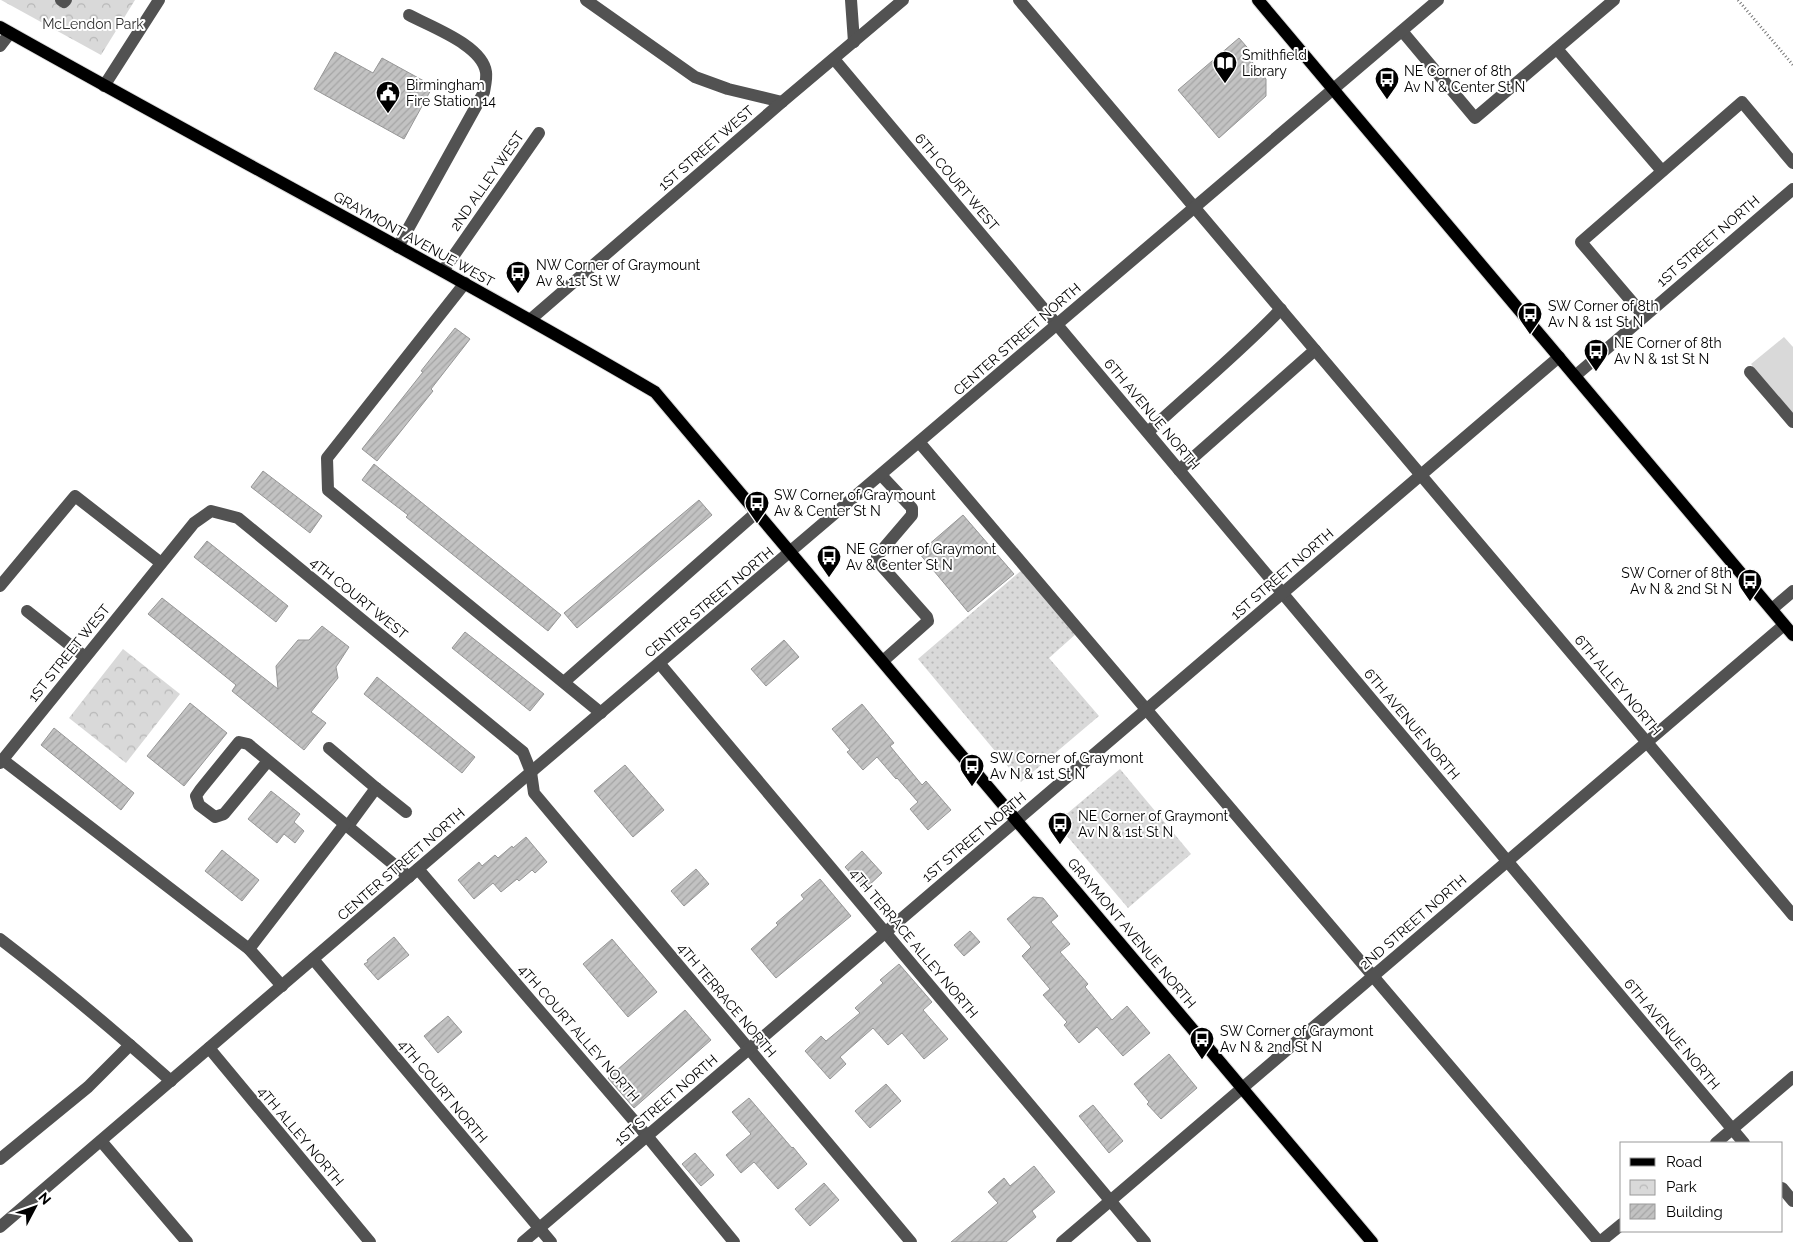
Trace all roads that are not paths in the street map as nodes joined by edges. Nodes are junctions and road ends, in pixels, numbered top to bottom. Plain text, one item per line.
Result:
1 (61, 0) edge
2 (66, 0) edge
3 (159, 0) edge
4 (586, 0) edge
5 (851, 0) edge
6 (903, 0) edge
7 (1019, 0) edge
8 (1258, 0) edge
9 (1438, 0) edge
10 (1614, 0) edge
11 (409, 16) dead end
12 (5, 30) edge
13 (1402, 32) junction
14 (854, 42) junction
15 (0, 46) edge
16 (1557, 48) junction
17 (834, 59) junction
18 (104, 86) junction
19 (1334, 90) junction
20 (782, 102) junction
21 (538, 133) dead end
22 (1793, 163) edge
23 (1662, 171) junction
24 (1793, 189) edge
25 (1194, 207) junction
26 (398, 247) junction
27 (443, 271) junction
28 (465, 283) junction
29 (1281, 309) junction
30 (1644, 316) junction
31 (531, 319) junction
32 (1057, 324) junction
33 (1316, 350) junction
34 (1559, 357) junction
35 (1750, 372) dead end
36 (1575, 376) junction
37 (1793, 422) edge
38 (1148, 432) junction
39 (919, 442) junction
40 (1179, 470) junction
41 (881, 475) junction
42 (1421, 475) junction
43 (757, 512) junction
44 (791, 552) junction
45 (161, 563) junction
46 (0, 586) edge
47 (1793, 591) edge
48 (1283, 593) junction
49 (1772, 609) junction
50 (27, 611) dead end
51 (1784, 624) junction
52 (1793, 635) edge
53 (85, 657) junction
54 (883, 661) junction
55 (660, 664) junction
56 (564, 682) junction
57 (1146, 710) junction
58 (601, 713) junction
59 (1647, 742) junction
60 (329, 748) dead end
61 (3, 755) edge
62 (268, 761) junction
63 (531, 772) junction
64 (376, 788) junction
65 (406, 812) dead end
66 (1017, 820) junction
67 (346, 825) junction
68 (1508, 861) junction
69 (414, 873) junction
70 (1793, 915) edge
71 (885, 932) junction
72 (0, 939) edge
73 (249, 949) junction
74 (313, 959) junction
75 (1373, 976) junction
76 (282, 986) junction
77 (130, 1045) junction
78 (209, 1048) junction
79 (749, 1049) junction
80 (1793, 1078) edge
81 (171, 1081) junction
82 (1242, 1088) junction
83 (1732, 1129) junction
84 (647, 1136) junction
85 (101, 1141) junction
86 (1717, 1142) edge
87 (1743, 1142) edge
88 (0, 1159) edge
89 (1783, 1189) edge
90 (1110, 1201) junction
91 (1793, 1201) edge
92 (1620, 1226) edge
93 (0, 1227) edge
94 (539, 1228) junction
95 (187, 1242) edge
96 (370, 1242) edge
97 (523, 1242) edge
98 (551, 1242) edge
99 (734, 1242) edge
100 (911, 1242) edge
101 (1062, 1242) edge
102 (1145, 1242) edge
103 (1372, 1242) edge
104 (1600, 1242) edge

1 - 2 street
3 - 18 street
4 - 20 street
5 - 14 street
6 - 14 street, 1ST STREET WEST
7 - 25 street, 6TH ALLEY NORTH
8 - 19 main road
9 - 13 street, CENTER STREET NORTH
10 - 16 street
11 - 26 street
12 - 15 street
12 - 18 main road, GRAYMONT AVENUE WEST
13 - 16 street
13 - 19 street, CENTER STREET NORTH
14 - 17 street, 1ST STREET WEST
16 - 23 street
17 - 20 street, 1ST STREET WEST
17 - 32 street, 6TH COURT WEST
18 - 26 main road, GRAYMONT AVENUE WEST
19 - 25 street, CENTER STREET NORTH
19 - 34 main road
20 - 31 street, 1ST STREET WEST
21 - 27 street, 2ND ALLEY WEST
22 - 23 street
23 - 30 street
24 - 30 street, 1ST STREET NORTH
25 - 29 street, 6TH ALLEY NORTH
25 - 32 street, CENTER STREET NORTH
26 - 27 main road, GRAYMONT AVENUE WEST
27 - 28 main road, GRAYMONT AVENUE WEST
28 - 31 main road, GRAYMONT AVENUE WEST
28 - 56 street
29 - 33 street, 6TH ALLEY NORTH
29 - 38 street
30 - 36 street, 1ST STREET NORTH
31 - 43 main road, GRAYMONT AVENUE WEST
32 - 38 street, 6TH AVENUE NORTH
32 - 39 street, CENTER STREET NORTH
33 - 40 street
33 - 42 street, 6TH ALLEY NORTH
34 - 36 main road
34 - 42 street, 1ST STREET NORTH
35 - 37 street
36 - 49 main road
38 - 40 street, 6TH AVENUE NORTH
39 - 41 street, CENTER STREET NORTH
39 - 57 street
40 - 48 street, 6TH AVENUE NORTH
41 - 44 street, CENTER STREET NORTH
41 - 54 street
42 - 48 street, 1ST STREET NORTH
42 - 59 street, 6TH ALLEY NORTH
43 - 44 main road, GRAYMONT AVENUE WEST
43 - 56 street
44 - 54 main road, GRAYMONT AVENUE NORTH
44 - 55 street, CENTER STREET NORTH
45 - 46 street
45 - 53 street, 1ST STREET WEST
45 - 63 street, 4TH COURT WEST
47 - 49 street
48 - 57 street, 1ST STREET NORTH
48 - 68 street, 6TH AVENUE NORTH
49 - 51 main road
50 - 53 street
51 - 52 main road
51 - 59 street, 2ND STREET NORTH
53 - 61 street, 1ST STREET WEST
54 - 66 main road, GRAYMONT AVENUE NORTH
55 - 58 street, CENTER STREET NORTH
55 - 71 street, 4TH TERRACE ALLEY NORTH
56 - 58 street
57 - 66 street, 1ST STREET NORTH
57 - 75 street
58 - 63 street, CENTER STREET NORTH
59 - 68 street, 2ND STREET NORTH
59 - 70 street, 6TH ALLEY NORTH
60 - 64 street
61 - 73 street
62 - 62 street, 4TH COURT ALLEY NORTH
62 - 67 street, 4TH COURT ALLEY NORTH
63 - 69 street, CENTER STREET NORTH
63 - 79 street, 4TH TERRACE NORTH
64 - 65 street
64 - 67 street
66 - 71 street, 1ST STREET NORTH
66 - 82 main road, GRAYMONT AVENUE NORTH
67 - 69 street, 4TH COURT ALLEY NORTH
67 - 73 street
68 - 75 street, 2ND STREET NORTH
68 - 83 street, 6TH AVENUE NORTH
69 - 74 street, CENTER STREET NORTH
69 - 84 street, 4TH COURT ALLEY NORTH
71 - 79 street, 1ST STREET NORTH
71 - 90 street, 4TH TERRACE ALLEY NORTH
72 - 77 street
73 - 76 street
74 - 76 street, CENTER STREET NORTH
74 - 94 street, 4TH COURT NORTH
75 - 82 street, 2ND STREET NORTH
75 - 104 street
76 - 78 street, CENTER STREET NORTH
77 - 81 street
77 - 88 street
78 - 81 street, CENTER STREET NORTH
78 - 96 street, 4TH ALLEY NORTH
79 - 84 street, 1ST STREET NORTH
79 - 100 street, 4TH TERRACE NORTH
80 - 83 street
81 - 85 street, CENTER STREET NORTH
82 - 90 street, 2ND STREET NORTH
82 - 103 main road, GRAYMONT AVENUE NORTH
83 - 86 street
83 - 87 street, 6TH AVENUE NORTH
84 - 94 street, 1ST STREET NORTH
84 - 99 street, 4TH COURT ALLEY NORTH
85 - 93 street, CENTER STREET NORTH
85 - 95 street
89 - 91 street
90 - 101 street, 2ND STREET NORTH
90 - 102 street, 4TH TERRACE ALLEY NORTH
92 - 104 street
94 - 97 street, 1ST STREET NORTH
94 - 98 street, 4TH COURT NORTH

